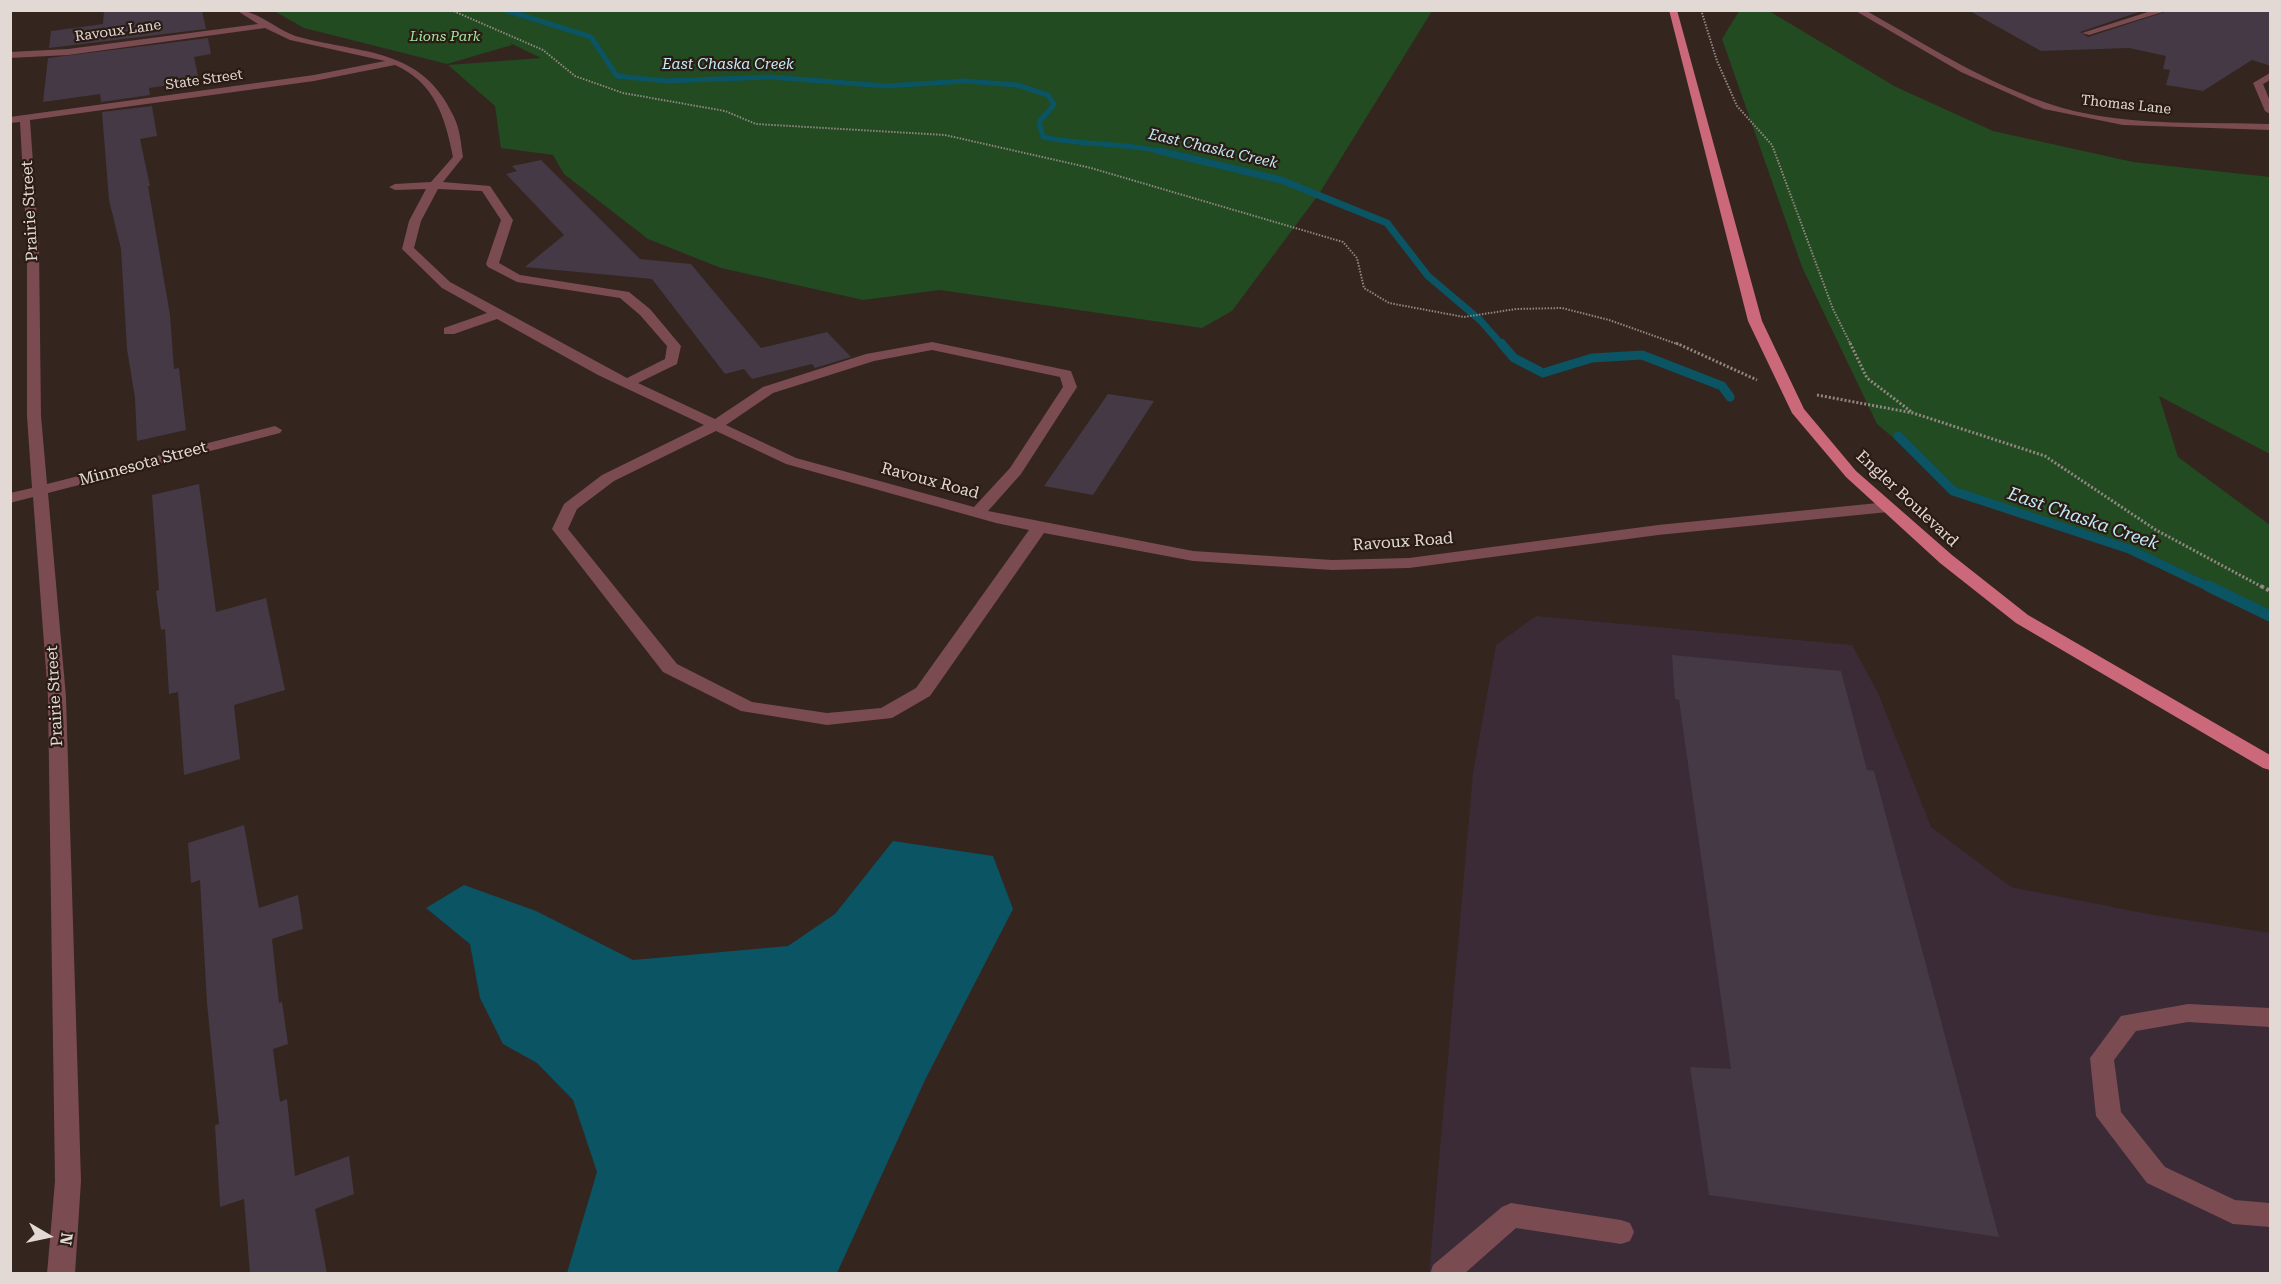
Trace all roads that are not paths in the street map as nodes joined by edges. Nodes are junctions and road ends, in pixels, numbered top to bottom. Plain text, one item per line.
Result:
1 (240, 10) edge
2 (1673, 10) edge
3 (1858, 10) edge
4 (2165, 10) edge
5 (264, 26) junction
6 (2086, 33) dead end
7 (10, 55) edge
8 (400, 62) junction
9 (2271, 76) edge
10 (2271, 111) edge
11 (18, 119) edge
12 (2271, 127) edge
13 (433, 185) junction
14 (395, 187) dead end
15 (498, 314) junction
16 (448, 331) dead end
17 (627, 383) junction
18 (716, 425) junction
19 (275, 430) dead end
20 (40, 492) junction
21 (10, 498) edge
22 (1888, 507) junction
23 (978, 512) junction
24 (1040, 527) junction
25 (2271, 763) edge
26 (2271, 1018) edge
27 (2271, 1215) edge
28 (1621, 1232) dead end
29 (62, 1274) edge
30 (1443, 1274) edge

1 - 5 street, Ravoux Road
2 - 22 main road, Engler Boulevard
3 - 12 street, Thomas Lane
4 - 6 street
5 - 7 street, Ravoux Lane
5 - 8 street, Ravoux Road
8 - 11 street, State Street
8 - 13 street, Ravoux Road
9 - 10 street
11 - 20 street, Prairie Street
13 - 14 street
13 - 15 street, Ravoux Road
13 - 17 street
15 - 16 street
15 - 17 street, Ravoux Road
17 - 18 street, Ravoux Road
18 - 23 street, Ravoux Road
18 - 23 street
18 - 24 street
19 - 20 street, Minnesota Street
20 - 21 street, Minnesota Street
20 - 29 street, Prairie Street
22 - 24 street, Ravoux Road
22 - 25 main road, Engler Boulevard
23 - 24 street, Ravoux Road
26 - 27 street
28 - 30 street

